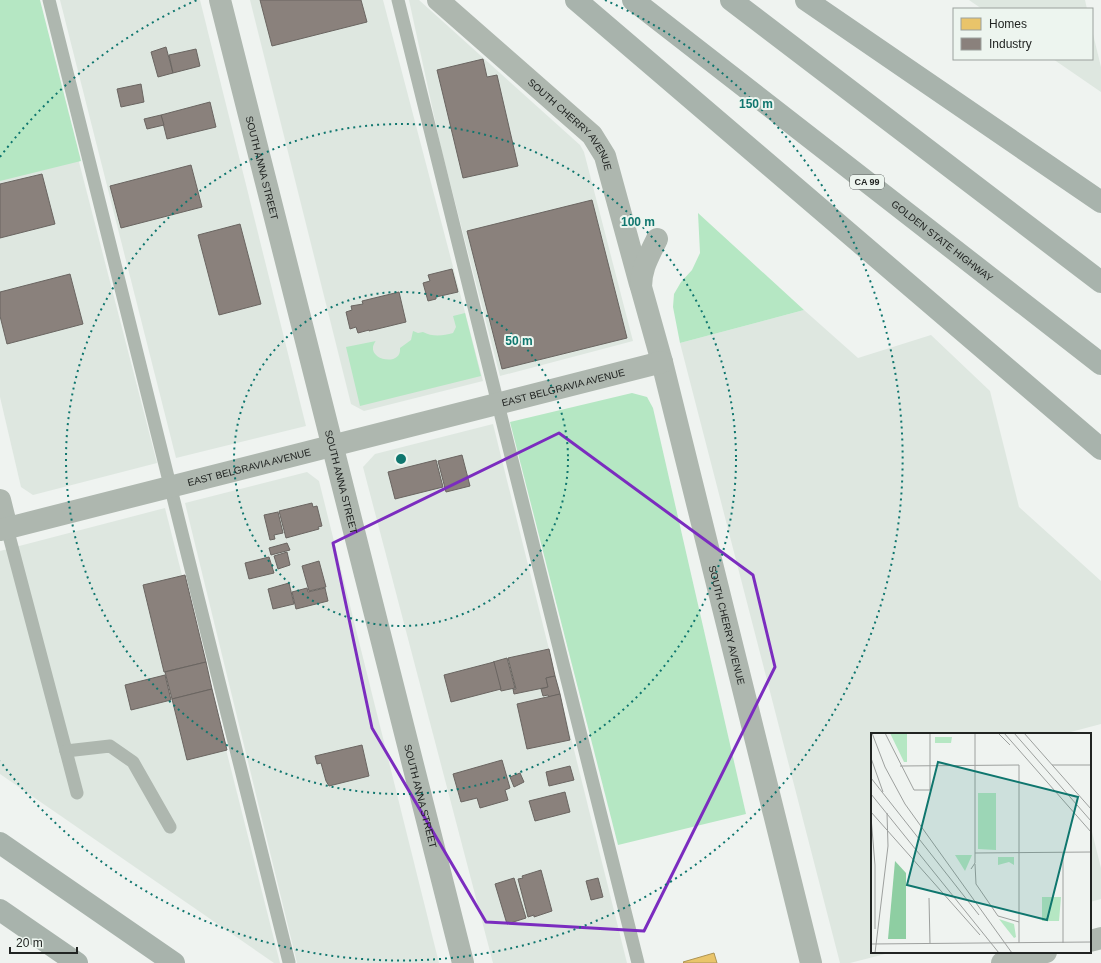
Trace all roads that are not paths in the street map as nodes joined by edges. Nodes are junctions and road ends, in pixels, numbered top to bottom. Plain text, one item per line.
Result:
1 (49, 0) edge
2 (220, 0) edge
3 (398, 0) edge
4 (438, 0) edge
5 (576, 0) edge
6 (632, 0) edge
7 (731, 0) edge
8 (806, 0) edge
9 (1101, 202) edge
10 (657, 239) dead end
11 (1101, 282) edge
12 (641, 287) junction
13 (662, 362) junction
14 (1101, 364) edge
15 (498, 404) junction
16 (332, 446) junction
17 (1101, 449) edge
18 (170, 487) junction
19 (0, 500) edge
20 (4, 529) edge
21 (66, 751) junction
22 (77, 793) dead end
23 (170, 827) dead end
24 (0, 843) edge
25 (0, 910) edge
26 (1101, 938) edge
27 (1091, 941) edge
28 (1042, 953) edge
29 (289, 962) dead end
30 (77, 963) edge
31 (173, 963) edge
32 (462, 963) edge
33 (638, 963) edge
34 (811, 963) edge
35 (1002, 963) edge

1 - 18 lane
2 - 16 street, SOUTH ANNA STREET
3 - 15 lane
4 - 12 street, SOUTH CHERRY AVENUE
5 - 17 highway
6 - 14 highway, GOLDEN STATE HIGHWAY / CA 99
7 - 11 highway
8 - 9 highway
10 - 12 street, SOUTH CHERRY AVENUE
12 - 13 street, SOUTH CHERRY AVENUE
13 - 15 street, EAST BELGRAVIA AVENUE
13 - 34 street, SOUTH CHERRY AVENUE
15 - 16 street, EAST BELGRAVIA AVENUE
15 - 33 lane
16 - 18 street, EAST BELGRAVIA AVENUE
16 - 32 street, SOUTH ANNA STREET
18 - 20 street, EAST BELGRAVIA AVENUE
18 - 29 lane
19 - 20 street
20 - 21 lane
21 - 22 lane
21 - 23 lane
24 - 31 highway
25 - 30 highway
26 - 27 street
28 - 35 street

